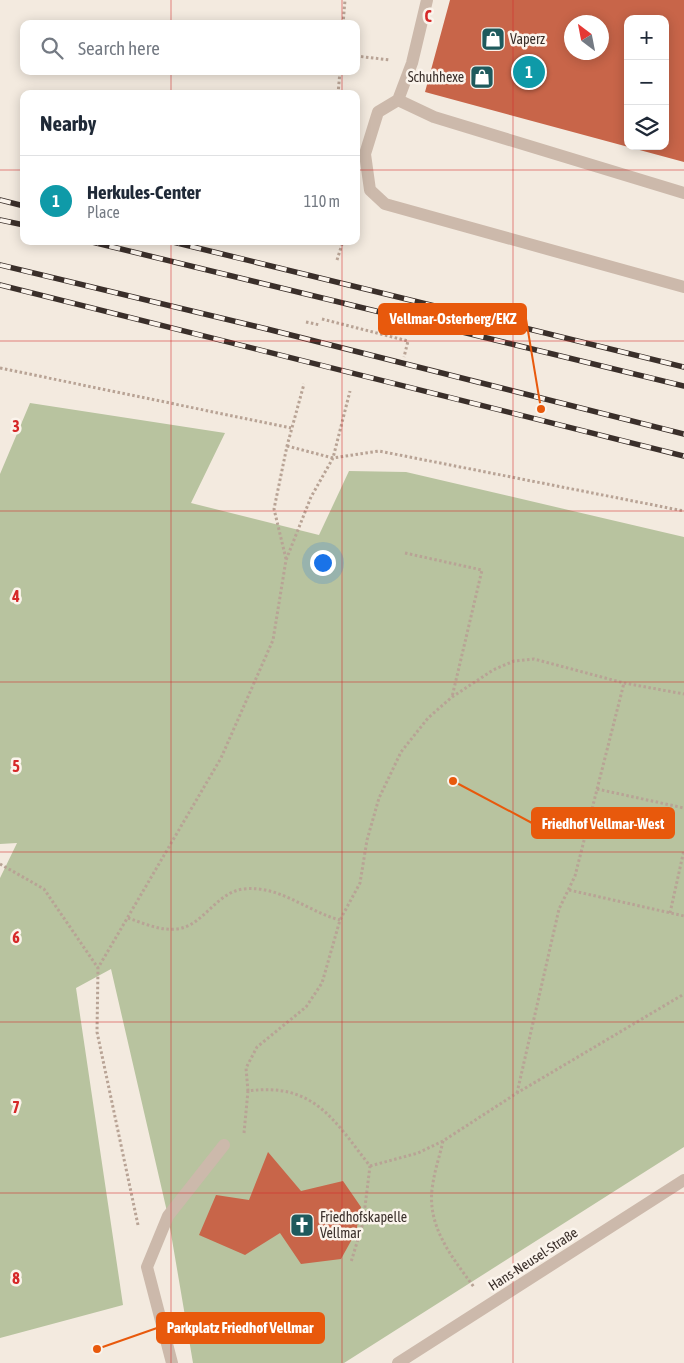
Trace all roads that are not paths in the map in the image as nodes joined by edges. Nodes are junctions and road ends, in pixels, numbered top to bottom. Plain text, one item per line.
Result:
1 (427, 0) edge
2 (398, 100) junction
3 (684, 193) edge
4 (684, 288) edge
5 (224, 1145) road end
6 (684, 1180) edge
7 (172, 1363) edge
8 (398, 1363) edge

1 - 2 street
2 - 3 street
2 - 4 street
5 - 7 street
6 - 8 street, Hans-Neusel-Straße

